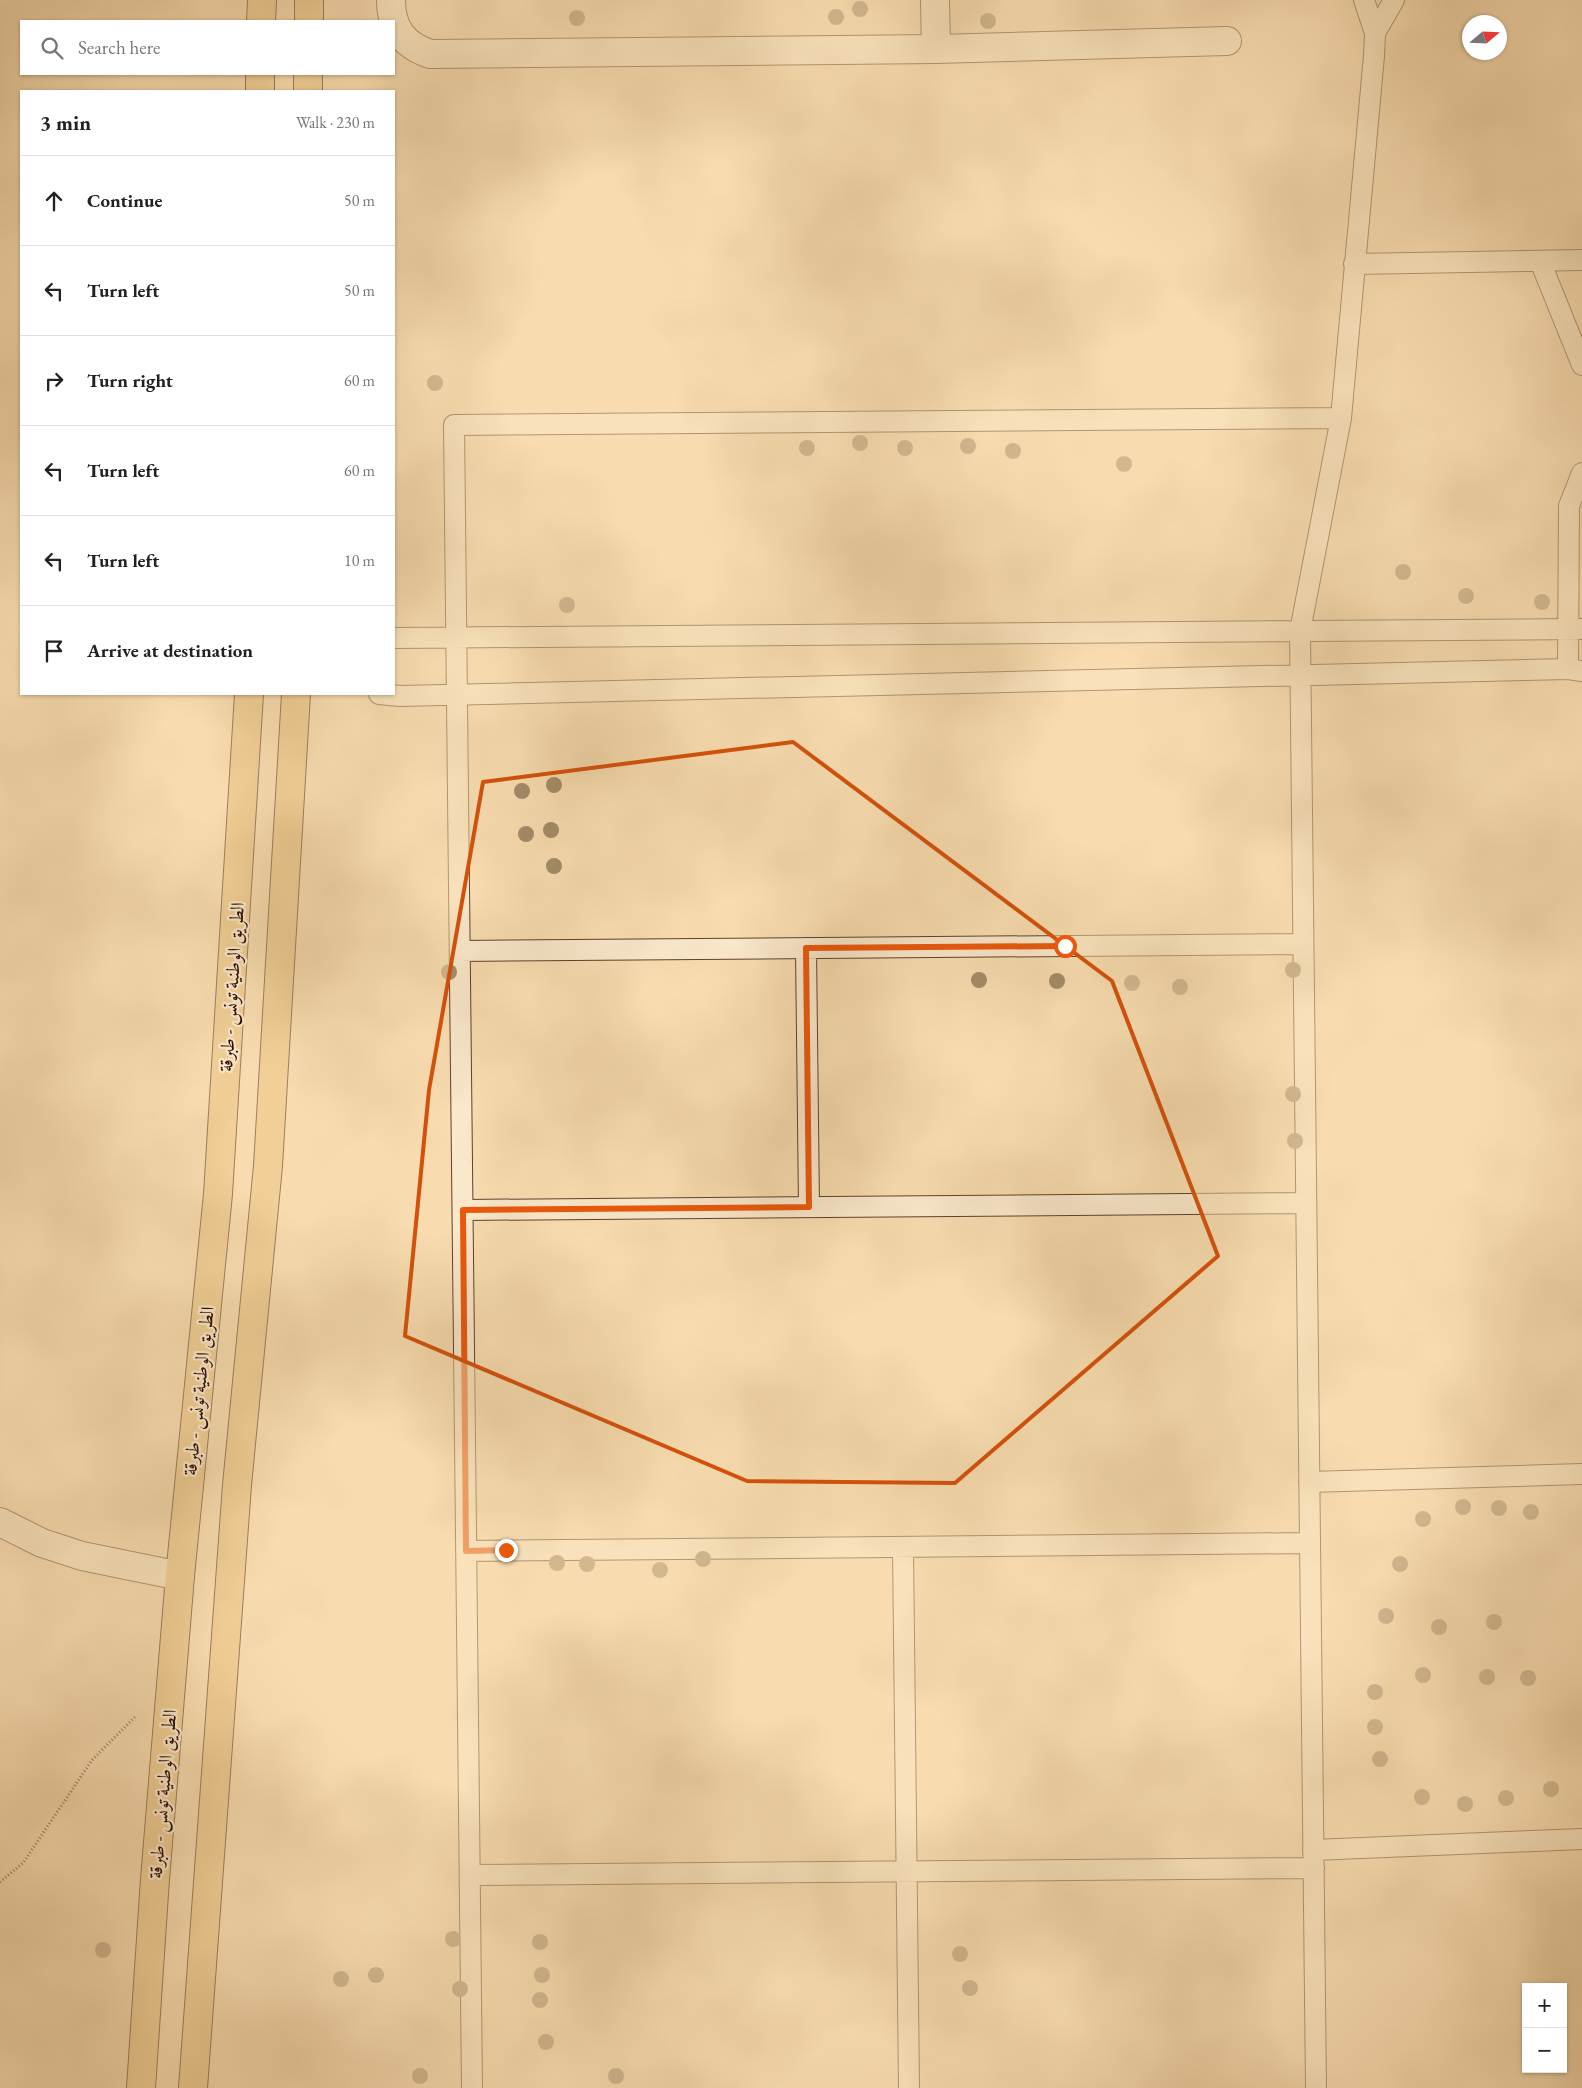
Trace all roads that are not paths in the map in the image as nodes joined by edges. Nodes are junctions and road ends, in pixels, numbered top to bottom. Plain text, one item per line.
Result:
1 (262, 0) edge
2 (310, 0) edge
3 (391, 0) edge
4 (935, 0) edge
5 (1364, 0) edge
6 (1394, 0) edge
7 (261, 20) edge
8 (309, 20) edge
9 (395, 20) edge
10 (395, 20) edge
11 (1374, 33) junction
12 (1227, 41) dead end
13 (936, 49) junction
14 (260, 75) edge
15 (308, 75) edge
16 (260, 90) edge
17 (308, 90) edge
18 (1582, 260) edge
19 (1540, 261) junction
20 (1354, 264) junction
21 (1582, 365) edge
22 (1341, 418) junction
23 (1582, 473) edge
24 (1575, 629) edge
25 (1300, 631) junction
26 (395, 638) edge
27 (456, 638) junction
28 (1575, 670) edge
29 (1300, 675) junction
30 (457, 694) junction
31 (249, 695) edge
32 (296, 695) edge
33 (390, 695) edge
34 (1304, 944) junction
35 (806, 948) junction
36 (460, 951) junction
37 (1306, 1203) junction
38 (809, 1207) junction
39 (463, 1210) junction
40 (1582, 1474) edge
41 (1309, 1482) junction
42 (0, 1522) edge
43 (1310, 1544) junction
44 (903, 1547) junction
45 (466, 1551) junction
46 (180, 1576) junction
47 (1582, 1839) edge
48 (1314, 1859) junction
49 (907, 1871) junction
50 (470, 1875) junction
51 (141, 2088) edge
52 (193, 2088) edge
53 (472, 2088) edge
54 (909, 2088) edge
55 (1316, 2088) edge

1 - 7 main road
2 - 8 main road
3 - 9 street
4 - 13 street
5 - 11 lane
6 - 11 lane
10 - 13 street
11 - 20 lane
12 - 13 street
14 - 16 main road
15 - 17 main road
18 - 19 lane
19 - 20 lane
19 - 21 lane
20 - 22 lane
22 - 25 lane
22 - 27 lane
23 - 24 lane
24 - 25 lane
24 - 28 lane
25 - 27 lane
25 - 29 lane
26 - 27 lane
27 - 30 lane
28 - 29 lane
29 - 30 lane
29 - 34 lane
30 - 33 lane
30 - 36 lane
31 - 46 main road, الطريق الوطنية تونس - طبرقة
32 - 52 main road
34 - 35 lane
34 - 37 lane
35 - 36 lane
35 - 38 lane
36 - 39 lane
37 - 38 lane
37 - 41 lane
38 - 39 lane
39 - 45 lane
40 - 41 lane
41 - 43 lane
42 - 46 street
43 - 44 lane
43 - 48 lane
44 - 45 lane
44 - 49 lane
45 - 50 lane
46 - 51 main road, الطريق الوطنية تونس - طبرقة
47 - 48 lane
48 - 49 lane
48 - 55 lane
49 - 50 lane
49 - 54 lane
50 - 53 lane

